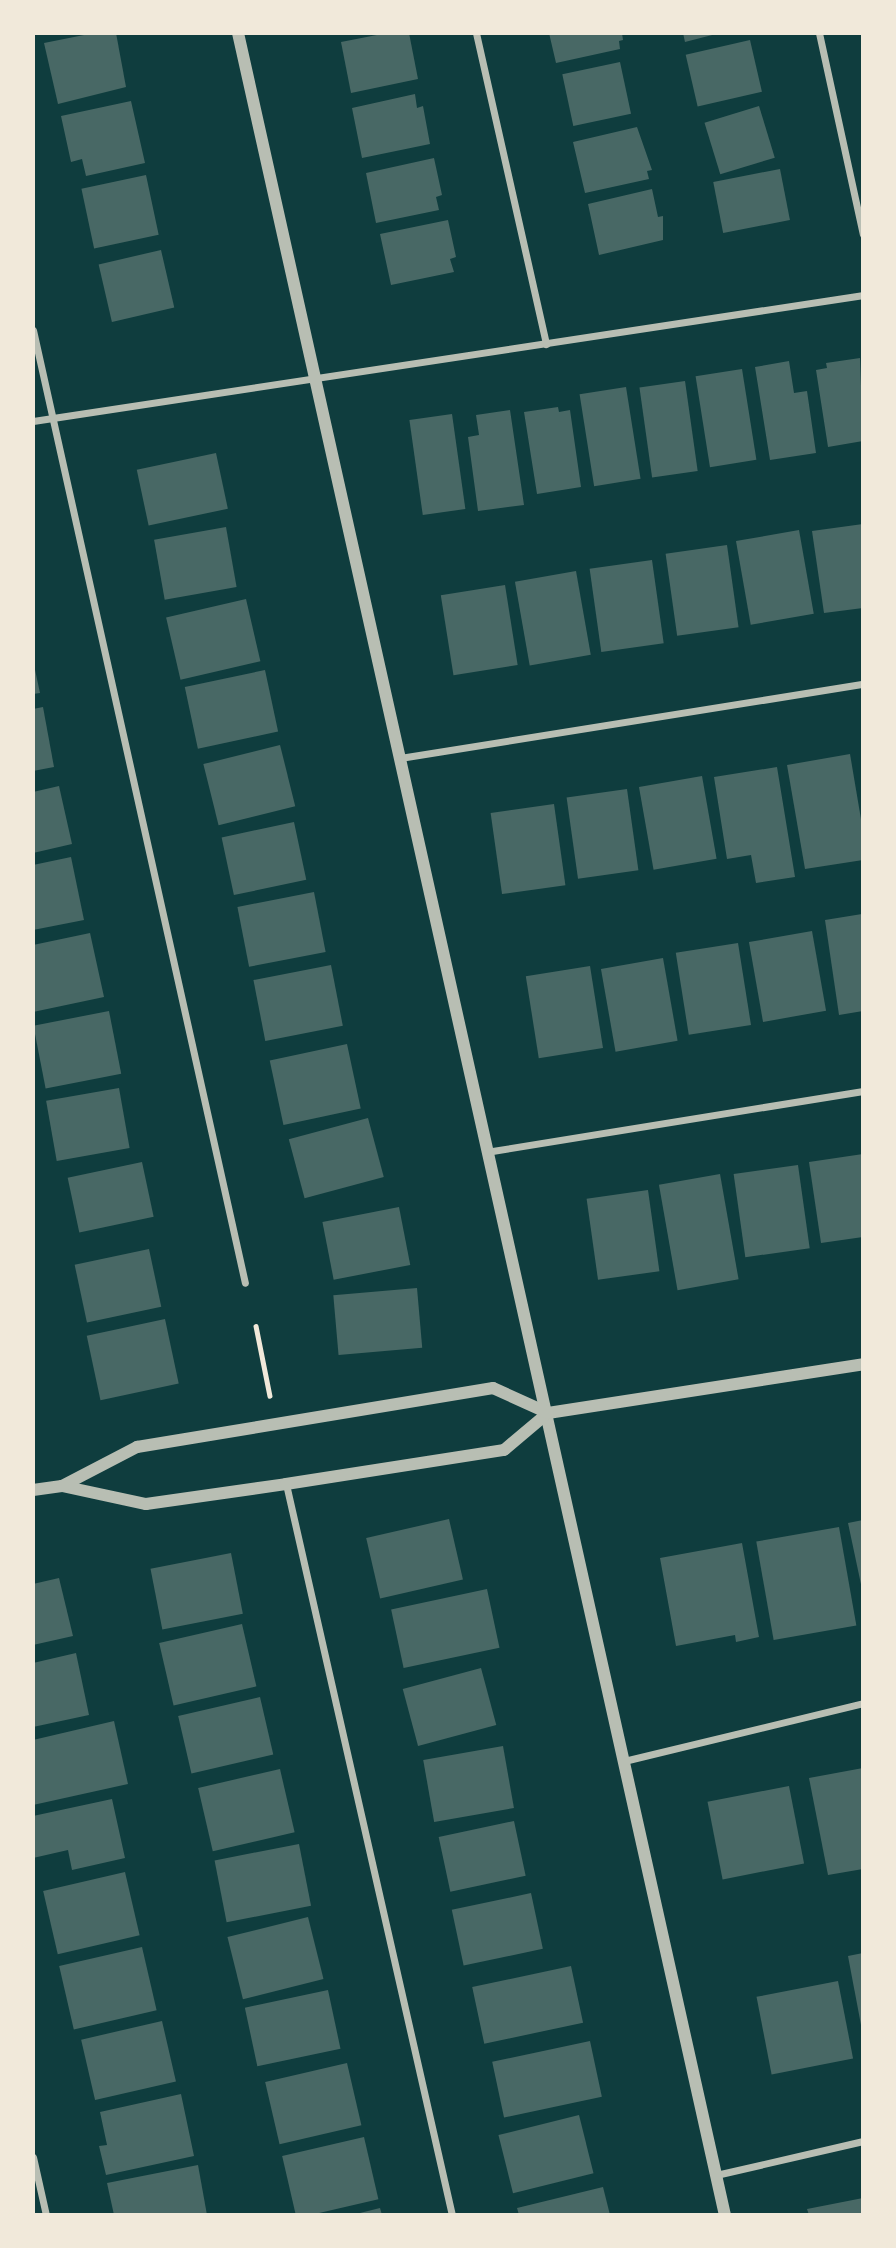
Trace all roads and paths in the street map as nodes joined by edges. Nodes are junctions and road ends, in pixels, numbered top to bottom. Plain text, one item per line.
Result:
1 (238, 33) edge
2 (476, 33) edge
3 (819, 33) edge
4 (863, 234) edge
5 (863, 295) edge
6 (33, 330) edge
7 (547, 344) junction
8 (316, 380) junction
9 (54, 418) junction
10 (33, 421) edge
11 (863, 684) edge
12 (400, 758) junction
13 (863, 1091) edge
14 (486, 1152) junction
15 (245, 1283) dead end
16 (256, 1326) dead end
17 (863, 1364) edge
18 (271, 1396) dead end
19 (548, 1413) junction
20 (286, 1484) junction
21 (62, 1486) junction
22 (33, 1490) edge
23 (863, 1703) edge
24 (624, 1761) junction
25 (863, 2141) edge
26 (33, 2157) edge
27 (716, 2175) junction
28 (46, 2215) edge
29 (452, 2215) edge
30 (725, 2215) edge

1 - 8 street
2 - 7 street
3 - 4 street
5 - 7 street
6 - 9 street
7 - 8 street
8 - 9 street
8 - 12 street
9 - 10 street
9 - 15 street
11 - 12 street
12 - 14 street
13 - 14 street
14 - 19 street
16 - 18 path
17 - 19 street
19 - 20 street
19 - 21 street
19 - 24 street
20 - 21 street
20 - 29 street
21 - 22 street
23 - 24 street
24 - 27 street
25 - 27 street
26 - 28 street
27 - 30 street

